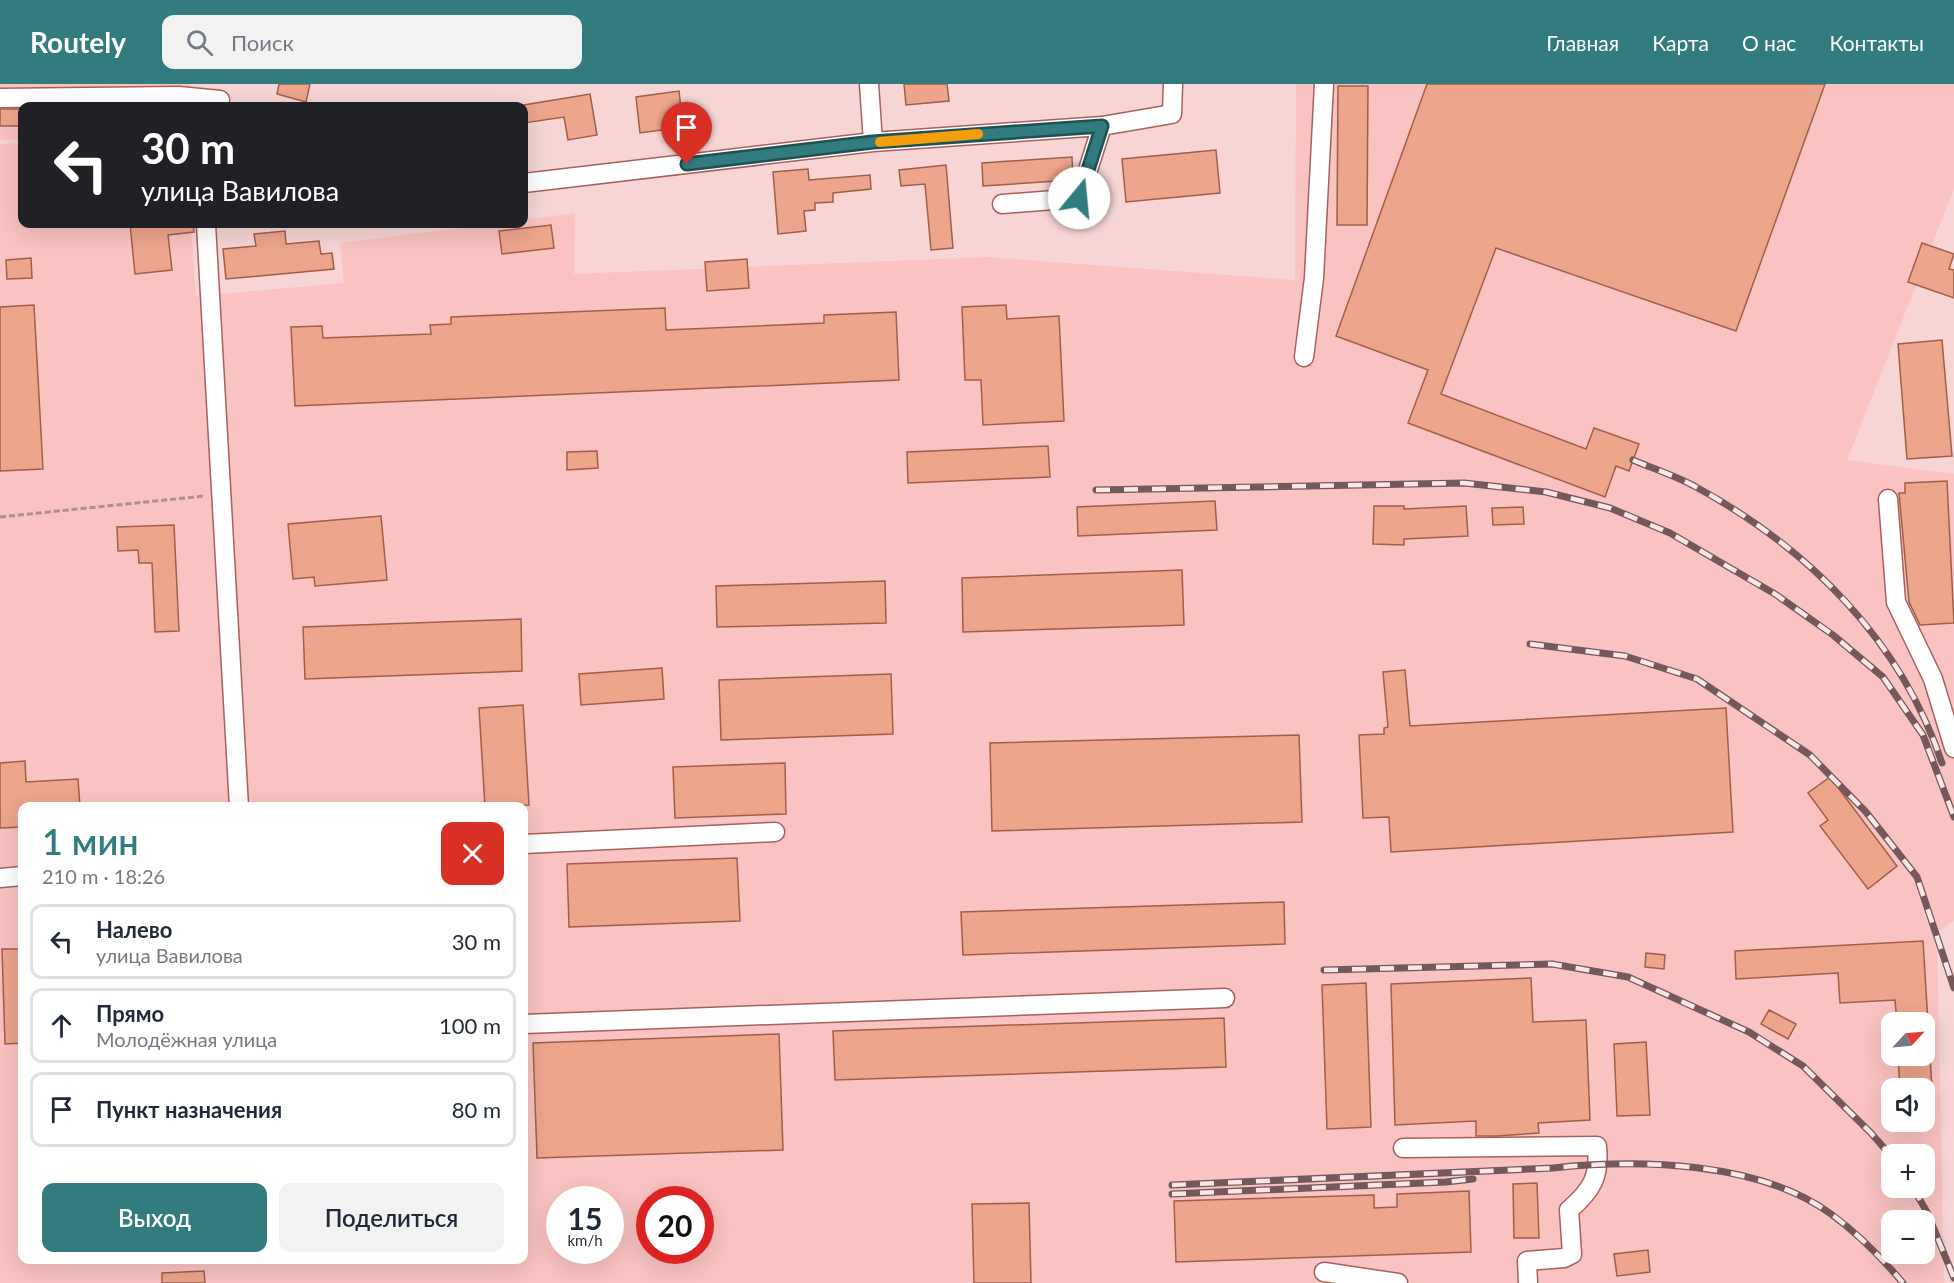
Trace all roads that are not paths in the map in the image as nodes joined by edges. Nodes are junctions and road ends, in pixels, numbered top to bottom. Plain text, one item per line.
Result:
1 (869, 84) edge
2 (1173, 84) edge
3 (1324, 84) edge
4 (114, 90) edge
5 (221, 97) edge
6 (0, 98) edge
7 (1102, 126) junction
8 (873, 142) junction
9 (528, 183) edge
10 (1002, 204) dead end
11 (206, 228) edge
12 (1304, 357) dead end
13 (1888, 499) dead end
14 (1954, 748) edge
15 (239, 802) edge
16 (775, 832) dead end
17 (528, 844) edge
18 (18, 876) edge
19 (0, 878) edge
20 (1225, 998) dead end
21 (528, 1024) edge
22 (1403, 1148) dead end
23 (1324, 1272) dead end
24 (1398, 1283) edge
25 (1528, 1283) edge

1 - 8 street
2 - 7 street
3 - 12 street
4 - 5 street
4 - 6 street
7 - 8 street
7 - 10 street
8 - 9 street
11 - 15 street
13 - 14 street
16 - 17 street
18 - 19 street
20 - 21 street
22 - 25 street
23 - 24 street

